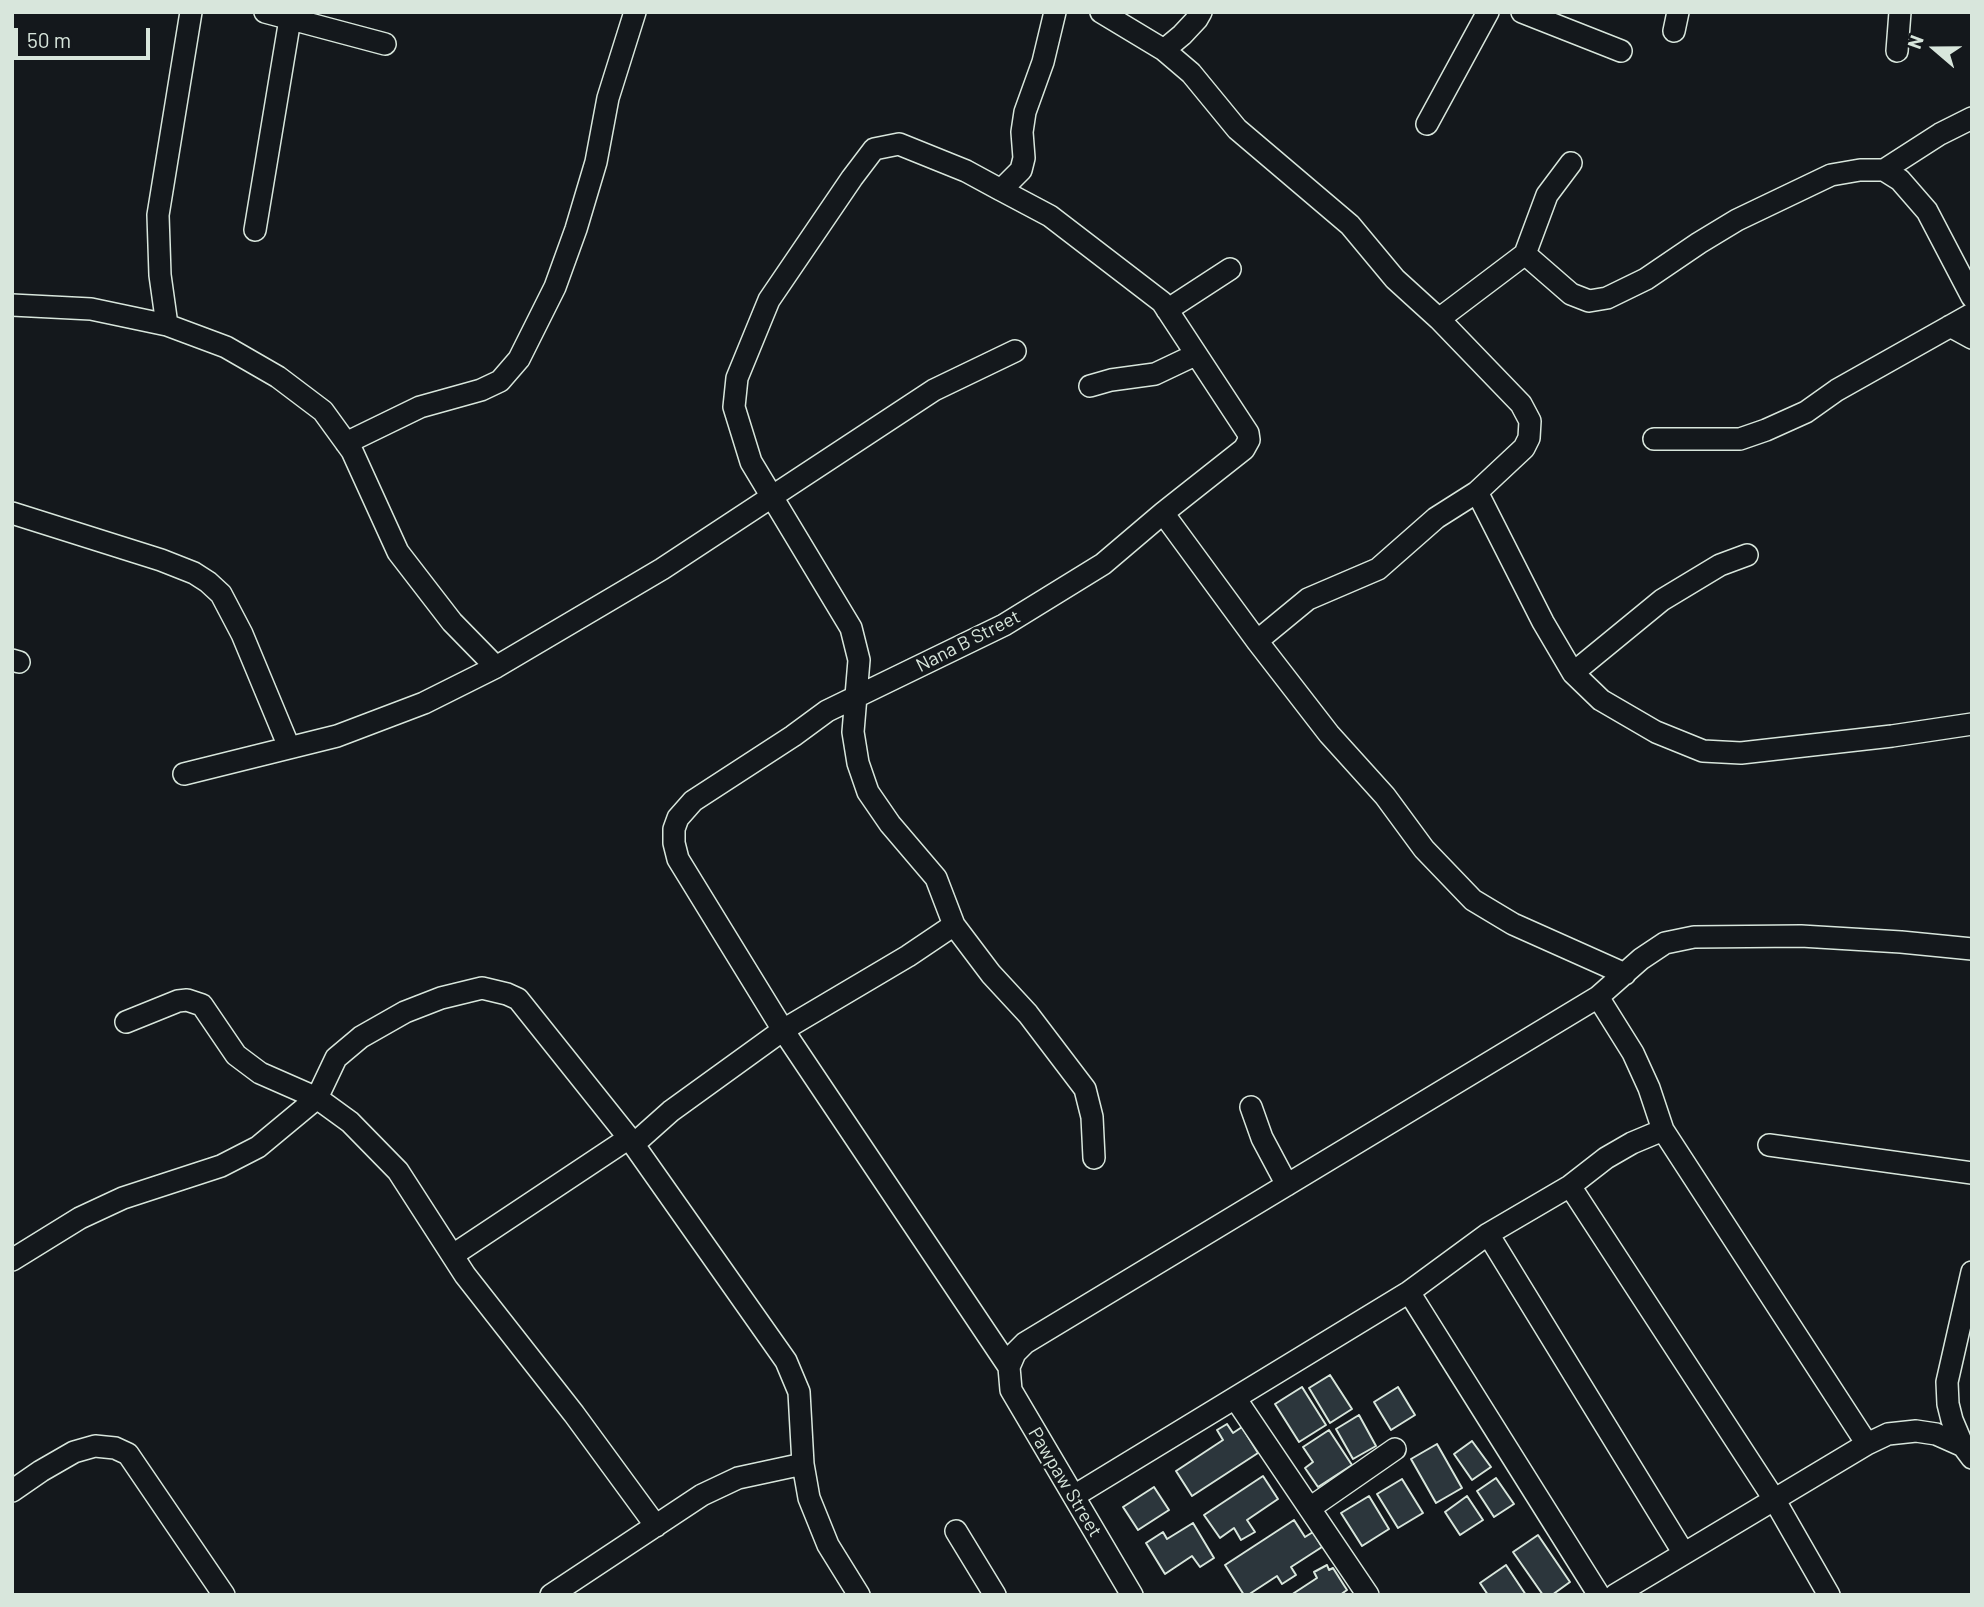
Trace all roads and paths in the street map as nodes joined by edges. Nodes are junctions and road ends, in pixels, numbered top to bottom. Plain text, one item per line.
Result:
1 (191, 12) edge
2 (265, 12) edge
3 (635, 12) edge
4 (1055, 12) edge
5 (1101, 12) edge
6 (1201, 12) edge
7 (1488, 12) edge
8 (1522, 12) edge
9 (1900, 12) edge
10 (290, 19) junction
11 (385, 44) dead end
12 (1164, 50) junction
13 (1621, 51) dead end
14 (1898, 51) dead end
15 (1972, 118) edge
16 (1427, 124) dead end
17 (1571, 163) dead end
18 (1884, 170) junction
19 (1001, 190) junction
20 (255, 230) dead end
21 (1525, 254) junction
22 (1230, 268) dead end
23 (1972, 297) edge
24 (12, 305) edge
25 (1167, 310) junction
26 (1972, 314) edge
27 (1439, 319) junction
28 (167, 325) junction
29 (1951, 326) junction
30 (1972, 338) edge
31 (1016, 351) dead end
32 (1195, 355) junction
33 (1090, 386) dead end
34 (1654, 439) dead end
35 (346, 443) junction
36 (1478, 492) junction
37 (771, 498) junction
38 (12, 513) edge
39 (1163, 513) junction
40 (1747, 555) dead end
41 (1257, 641) junction
42 (496, 667) junction
43 (1573, 673) junction
44 (855, 699) junction
45 (1972, 724) edge
46 (289, 747) junction
47 (184, 774) dead end
48 (954, 925) junction
49 (1972, 949) edge
50 (1625, 974) junction
51 (1598, 997) junction
52 (126, 1022) dead end
53 (783, 1030) junction
54 (317, 1098) junction
55 (1251, 1107) dead end
56 (1663, 1130) junction
57 (631, 1141) junction
58 (1769, 1145) dead end
59 (1094, 1158) dead end
60 (1972, 1173) edge
61 (1287, 1185) junction
62 (1570, 1186) junction
63 (1488, 1234) junction
64 (453, 1255) junction
65 (12, 1260) edge
66 (1972, 1272) edge
67 (1409, 1292) junction
68 (1009, 1367) junction
69 (1235, 1398) junction
70 (1867, 1444) junction
71 (1395, 1449) dead end
72 (1967, 1452) edge
73 (803, 1464) junction
74 (12, 1491) edge
75 (1074, 1496) junction
76 (1774, 1499) junction
77 (1310, 1508) junction
78 (656, 1526) junction
79 (956, 1531) dead end
80 (1684, 1552) junction
81 (224, 1595) edge
82 (551, 1595) edge
83 (859, 1595) edge
84 (995, 1595) edge
85 (1132, 1595) edge
86 (1368, 1595) edge
87 (1599, 1595) edge
88 (1615, 1595) edge
89 (1829, 1595) edge

1 - 28 street
2 - 10 street
3 - 35 street
4 - 19 street
5 - 12 street
6 - 12 street
7 - 16 street
8 - 13 street
9 - 14 street
10 - 11 street
10 - 20 street
12 - 27 street
15 - 18 street
17 - 21 street
18 - 21 street
18 - 23 street
19 - 25 street
19 - 37 street
21 - 27 street
22 - 25 street
24 - 28 street
25 - 32 street
26 - 29 street
27 - 36 street
28 - 35 street
29 - 30 street
29 - 34 street
31 - 37 street
32 - 33 street
32 - 39 street, Nana B Street
35 - 42 street
36 - 41 street
36 - 43 street
37 - 42 street
37 - 44 street
38 - 46 street
39 - 41 street
39 - 44 street, Nana B Street
40 - 43 street
41 - 50 street
42 - 46 street
43 - 45 street
44 - 48 street
44 - 53 street, Nana B Street
46 - 47 street
48 - 53 street
48 - 59 street
49 - 50 street
50 - 51 street
51 - 56 street
51 - 61 street
52 - 54 street
53 - 57 street
53 - 68 street
54 - 57 street
54 - 64 street
54 - 65 street
55 - 61 street
56 - 62 street
56 - 70 street
57 - 64 street
57 - 73 street
58 - 60 street
61 - 68 street
62 - 63 street
62 - 76 street
63 - 67 street
63 - 80 street
64 - 78 street
66 - 72 street
67 - 69 street
67 - 87 street
68 - 75 street, Pawpaw Street
69 - 75 street
69 - 77 street
70 - 72 street
70 - 76 street
71 - 77 street
73 - 78 street
73 - 83 street
74 - 81 street
75 - 85 street, Pawpaw Street
76 - 80 street
76 - 89 street
77 - 86 street
78 - 82 street
79 - 84 street
80 - 88 street

